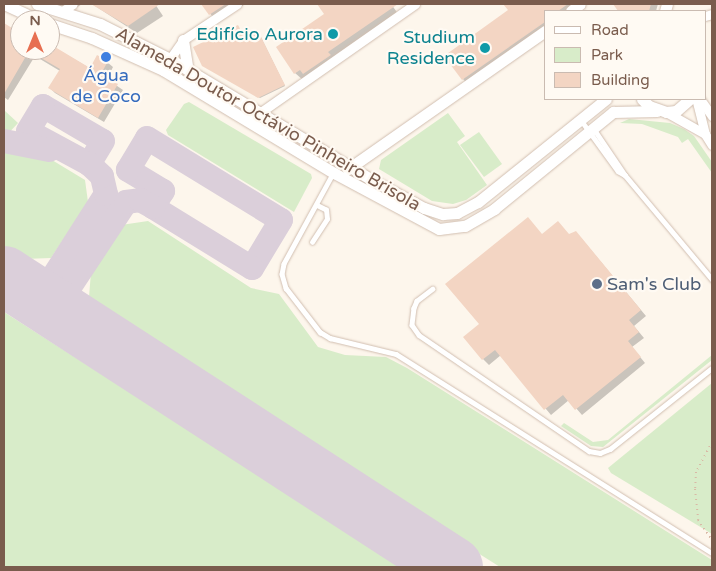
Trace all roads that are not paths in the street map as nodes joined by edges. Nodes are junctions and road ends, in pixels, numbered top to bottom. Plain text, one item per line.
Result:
1 (4, 4) edge
2 (37, 4) edge
3 (73, 4) edge
4 (237, 4) edge
5 (415, 4) edge
6 (17, 10) edge
7 (61, 12) junction
8 (100, 24) junction
9 (60, 27) edge
10 (544, 32) edge
11 (92, 38) junction
12 (183, 40) junction
13 (170, 59) junction
14 (163, 70) junction
15 (188, 70) junction
16 (605, 100) edge
17 (644, 100) edge
18 (689, 100) edge
19 (696, 100) edge
20 (701, 100) edge
21 (260, 111) junction
22 (662, 112) junction
23 (712, 116) edge
24 (580, 118) junction
25 (248, 121) junction
26 (591, 131) junction
27 (705, 134) junction
28 (712, 145) edge
29 (371, 155) junction
30 (354, 167) junction
31 (334, 173) junction
32 (372, 180) junction
33 (318, 206) junction
34 (312, 242) dead end
35 (712, 280) edge
36 (433, 289) dead end
37 (712, 368) edge
38 (712, 553) edge

1 - 6 street
2 - 7 street, Alameda Doutor Octávio Pinheiro Brisola
3 - 7 street
4 - 12 street
5 - 21 street
7 - 8 street, Alameda Doutor Octávio Pinheiro Brisola
8 - 11 street
8 - 13 street, Alameda Doutor Octávio Pinheiro Brisola
9 - 11 street, Alameda Doutor Octávio Pinheiro Brisola
10 - 29 street
11 - 14 street, Alameda Doutor Octávio Pinheiro Brisola
12 - 13 street
12 - 15 street
13 - 14 street
13 - 15 street, Alameda Doutor Octávio Pinheiro Brisola
14 - 25 street, Alameda Doutor Octávio Pinheiro Brisola
15 - 21 street, Alameda Doutor Octávio Pinheiro Brisola
16 - 24 street
17 - 22 street
18 - 22 street
19 - 27 street
20 - 23 street
21 - 25 street
21 - 30 street, Alameda Doutor Octávio Pinheiro Brisola
22 - 26 street
22 - 27 street
24 - 26 lane
24 - 32 street, Alameda Doutor Octávio Pinheiro Brisola
25 - 31 street, Alameda Doutor Octávio Pinheiro Brisola
26 - 31 street, Alameda Doutor Octávio Pinheiro Brisola
26 - 35 lane
27 - 28 street
29 - 30 street
29 - 32 street
30 - 31 street
30 - 32 street, Alameda Doutor Octávio Pinheiro Brisola
31 - 33 lane
33 - 34 lane
33 - 38 lane
36 - 37 lane

